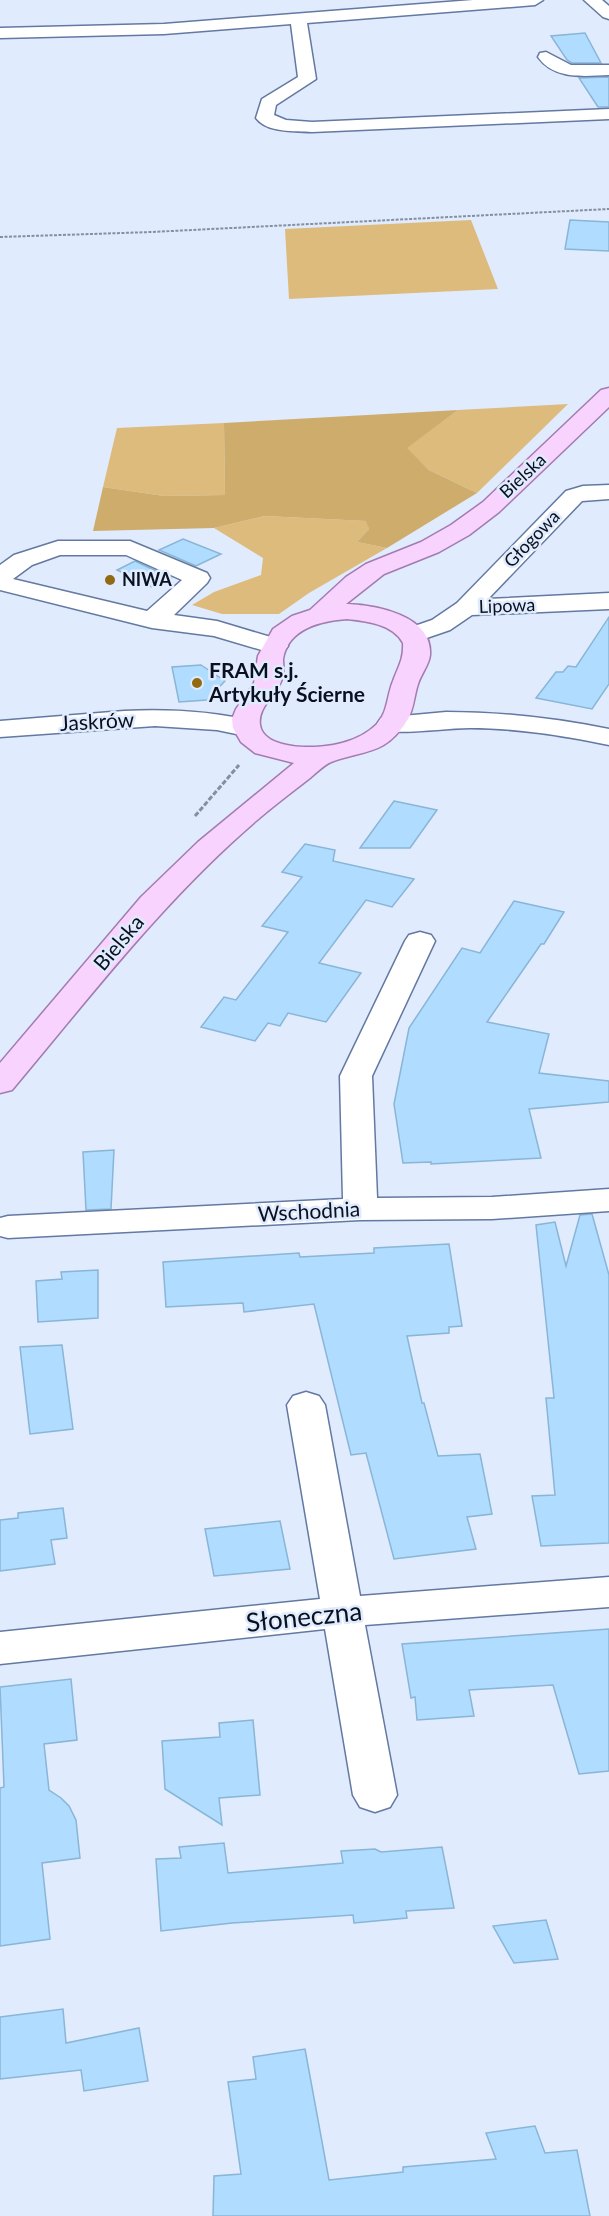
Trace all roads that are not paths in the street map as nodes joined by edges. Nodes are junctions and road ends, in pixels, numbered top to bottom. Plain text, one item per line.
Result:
1 (535, 0) edge
2 (592, 0) edge
3 (609, 14) edge
4 (298, 18) junction
5 (0, 33) edge
6 (546, 57) dead end
7 (609, 70) edge
8 (609, 114) edge
9 (609, 395) edge
10 (609, 492) edge
11 (430, 547) junction
12 (0, 577) edge
13 (0, 583) edge
14 (387, 599) junction
15 (609, 600) edge
16 (466, 608) junction
17 (320, 613) junction
18 (152, 620) junction
19 (412, 635) junction
20 (283, 637) junction
21 (402, 692) junction
22 (495, 721) junction
23 (391, 724) junction
24 (252, 726) junction
25 (0, 729) edge
26 (602, 733) edge
27 (321, 756) junction
28 (248, 813) junction
29 (420, 941) dead end
30 (0, 1083) edge
31 (609, 1200) edge
32 (360, 1209) junction
33 (8, 1227) dead end
34 (306, 1405) dead end
35 (609, 1592) edge
36 (344, 1612) junction
37 (0, 1648) edge
38 (375, 1795) dead end

1 - 4 street
2 - 3 street
4 - 5 street
4 - 8 street
6 - 7 street
9 - 11 main road, Bielska
10 - 16 street, Głogowa
11 - 14 main road, Bielska
11 - 17 main road, Bielska
12 - 18 street
13 - 18 street
14 - 17 main road
14 - 19 main road
15 - 16 street, Lipowa
16 - 19 street, Lipowa
17 - 20 main road
18 - 20 street
19 - 21 main road
20 - 24 main road
21 - 22 street
21 - 23 main road
22 - 23 street
22 - 26 street
23 - 27 main road
24 - 25 street, Jaskrów
24 - 27 main road
24 - 28 main road
27 - 28 main road, Bielska
28 - 30 main road, Bielska
29 - 32 street
31 - 32 street, Wschodnia
32 - 33 street, Wschodnia
34 - 36 street
35 - 36 street, Słoneczna
36 - 37 street, Słoneczna
36 - 38 street

